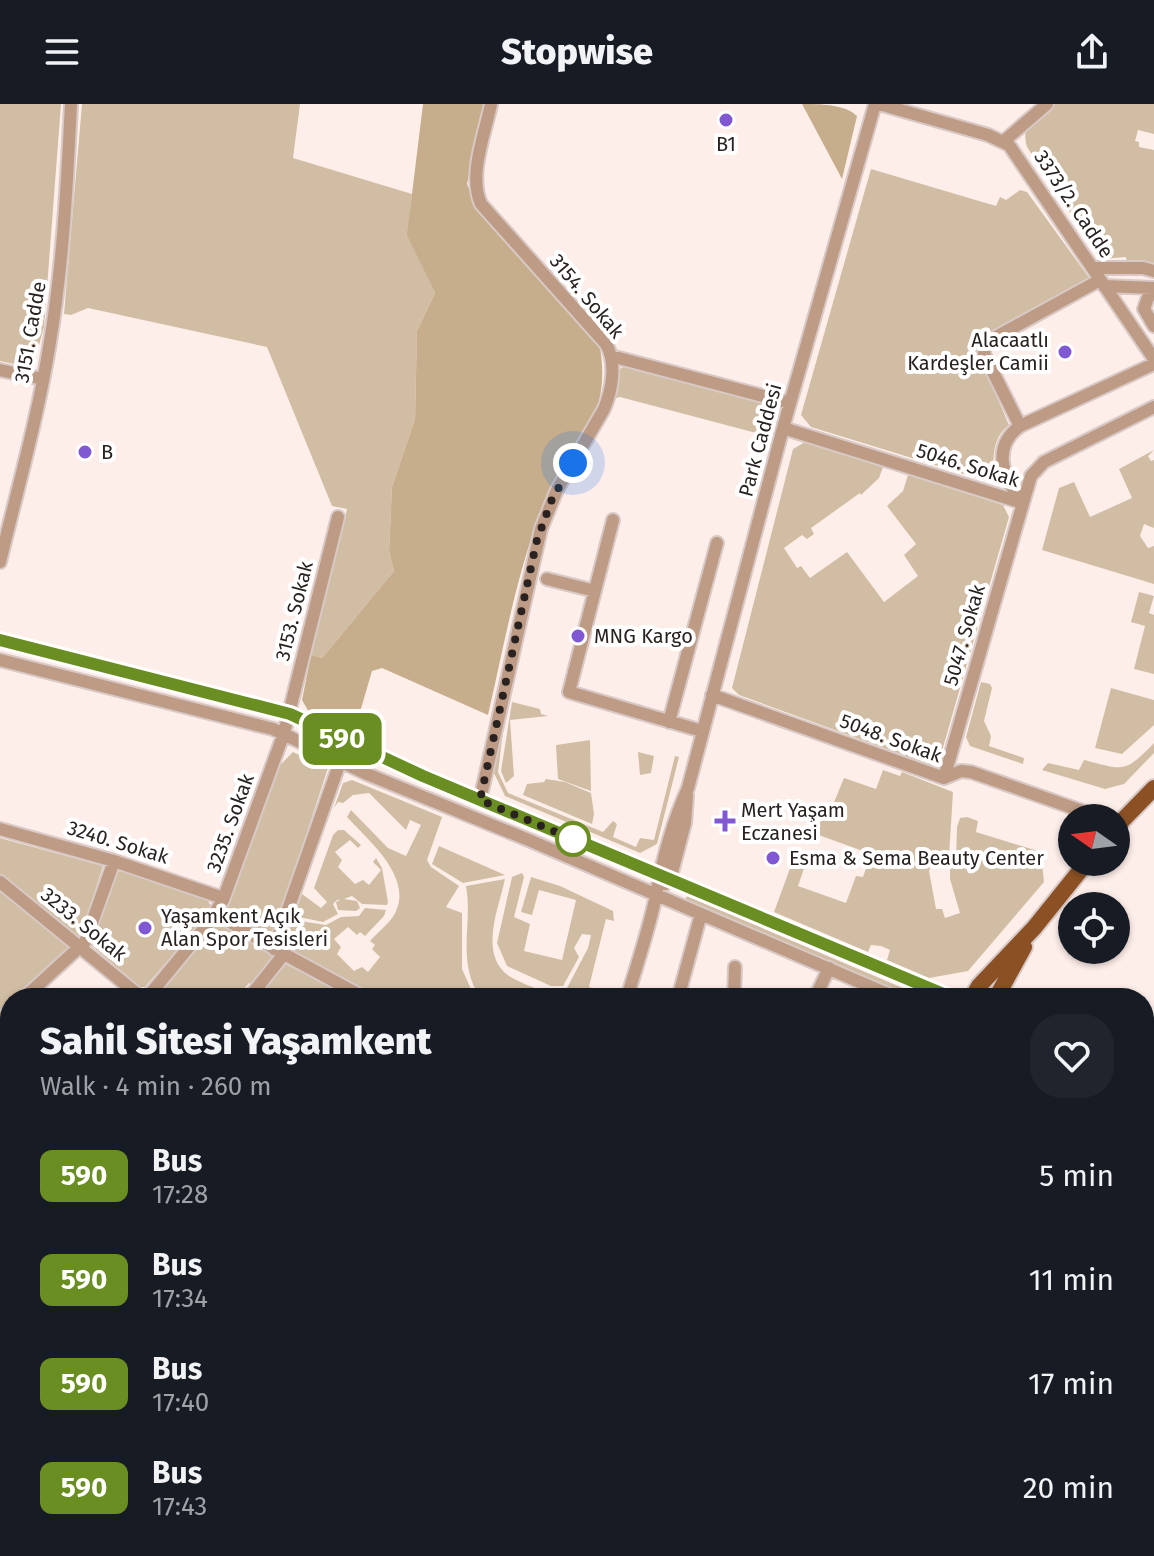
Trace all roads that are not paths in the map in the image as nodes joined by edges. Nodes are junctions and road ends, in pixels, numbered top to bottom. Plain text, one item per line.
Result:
1 (71, 104) edge
2 (491, 104) edge
3 (877, 104) edge
4 (1047, 104) edge
5 (1004, 141) junction
6 (1093, 268) junction
7 (1154, 271) edge
8 (1102, 283) junction
9 (1154, 291) edge
10 (1154, 326) edge
11 (611, 356) junction
12 (1154, 362) edge
13 (0, 370) edge
14 (43, 379) junction
15 (790, 403) junction
16 (1154, 407) edge
17 (1020, 426) junction
18 (783, 428) junction
19 (1023, 503) junction
20 (338, 517) dead end
21 (613, 520) dead end
22 (717, 543) dead end
23 (0, 562) edge
24 (547, 579) dead end
25 (595, 591) junction
26 (0, 640) edge
27 (0, 660) edge
28 (712, 695) junction
29 (290, 714) junction
30 (669, 722) junction
31 (702, 731) junction
32 (284, 733) junction
33 (340, 762) junction
34 (944, 778) junction
35 (1154, 788) edge
36 (480, 800) junction
37 (1062, 804) edge
38 (1130, 812) edge
39 (0, 829) edge
40 (114, 861) junction
41 (1076, 876) edge
42 (664, 877) junction
43 (0, 882) edge
44 (656, 895) junction
45 (223, 898) junction
46 (215, 913) junction
47 (701, 914) junction
48 (1034, 928) junction
49 (81, 946) junction
50 (279, 952) junction
51 (735, 967) dead end
52 (829, 968) junction
53 (35, 988) edge
54 (133, 988) edge
55 (153, 988) edge
56 (256, 988) edge
57 (346, 988) edge
58 (630, 988) edge
59 (681, 988) edge
60 (734, 988) edge
61 (820, 988) edge
62 (863, 988) edge
63 (929, 988) edge
64 (978, 988) edge
65 (1001, 988) edge

1 - 14 street, 3151. Cadde
2 - 11 street, 3154. Sokak
3 - 5 street
3 - 15 street, Park Caddesi
4 - 5 street
5 - 6 street, 3373/2. Cadde
6 - 7 street
6 - 8 street, 3373/2. Cadde
8 - 9 street
8 - 12 street, 3373/2. Cadde
8 - 17 street
9 - 10 street
11 - 15 street
11 - 36 street, 3154. Sokak
12 - 17 street
13 - 14 street
14 - 23 street, 3151. Cadde
15 - 18 street, Park Caddesi
16 - 19 street, 5046. Sokak
17 - 19 street
18 - 19 street, 5046. Sokak
18 - 28 street, Park Caddesi
19 - 34 street, 5047. Sokak
20 - 29 street, 3153. Sokak
21 - 25 street
22 - 30 street
24 - 25 street
25 - 30 street
26 - 29 street
27 - 32 street
28 - 31 street, Park Caddesi
28 - 34 street, 5048. Sokak
29 - 32 street, 3153. Sokak
29 - 36 street
30 - 31 street
31 - 42 street, Park Caddesi
32 - 33 street
32 - 45 street, 3235. Sokak
33 - 44 street
33 - 50 street
34 - 37 street, 5048. Sokak
35 - 38 main road
36 - 42 street
39 - 40 street, 3240. Sokak
40 - 45 street, 3240. Sokak
40 - 49 street
41 - 48 main road
42 - 44 street, Park Caddesi
42 - 63 street
43 - 49 street, 3233. Sokak
44 - 47 street
44 - 58 street, Park Caddesi
45 - 46 street, 3235. Sokak
46 - 50 street
46 - 55 street, 3235. Sokak
47 - 52 street
47 - 59 street
48 - 64 main road
48 - 65 main road
49 - 53 street
49 - 54 street, 3233. Sokak
50 - 56 street
50 - 57 street
51 - 60 street
52 - 61 street
52 - 62 street

